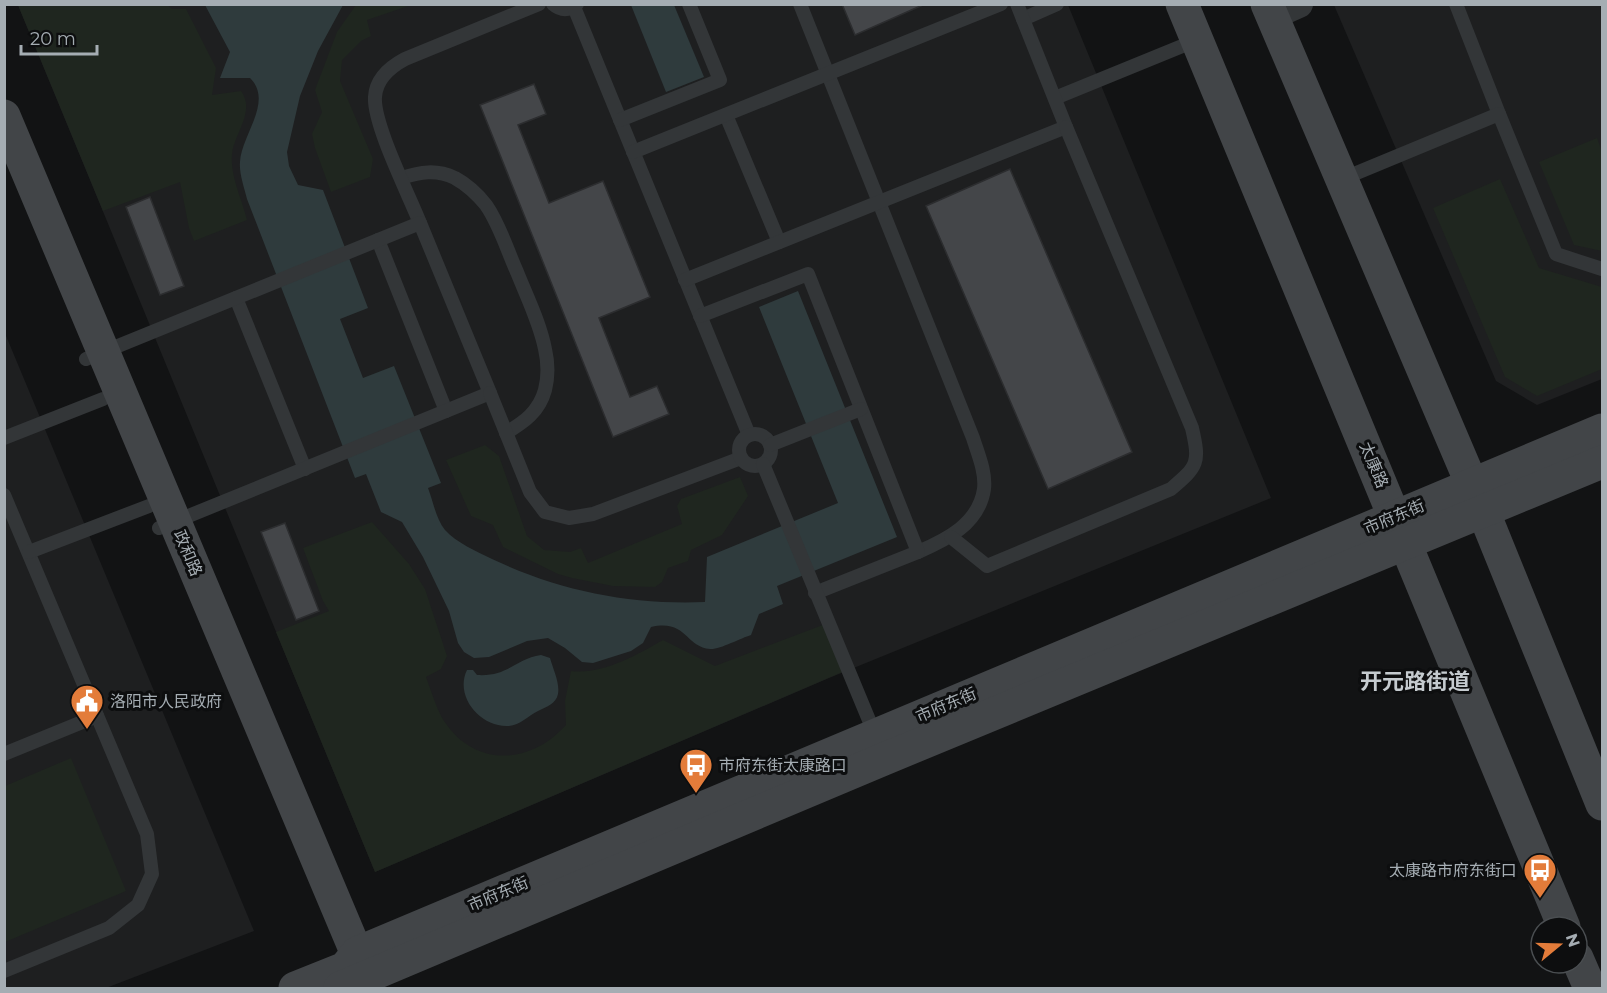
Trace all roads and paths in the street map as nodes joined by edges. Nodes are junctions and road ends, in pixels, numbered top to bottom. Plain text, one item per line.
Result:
1 (539, 4) edge
2 (553, 4) edge
3 (689, 4) edge
4 (800, 4) edge
5 (1001, 4) edge
6 (1017, 4) edge
7 (1057, 4) edge
8 (1182, 4) edge
9 (1456, 4) edge
10 (575, 6) edge
11 (1279, 8) edge
12 (1023, 19) junction
13 (1197, 39) junction
14 (828, 74) junction
15 (1054, 98) junction
16 (1499, 114) junction
17 (726, 115) junction
18 (4, 117) edge
19 (620, 120) junction
20 (1066, 127) junction
21 (633, 152) junction
22 (4, 170) edge
23 (402, 178) junction
24 (1342, 178) junction
25 (879, 202) junction
26 (420, 223) junction
27 (378, 240) junction
28 (779, 242) junction
29 (1602, 269) edge
30 (685, 280) junction
31 (236, 298) junction
32 (700, 316) junction
33 (95, 356) junction
34 (490, 393) junction
35 (104, 399) junction
36 (446, 411) junction
37 (856, 411) junction
38 (1602, 430) edge
39 (506, 433) junction
40 (749, 435) junction
41 (4, 438) edge
42 (770, 445) junction
43 (741, 458) junction
44 (1602, 462) edge
45 (763, 464) junction
46 (305, 469) junction
47 (4, 495) edge
48 (1478, 499) junction
49 (161, 518) junction
50 (1401, 530) junction
51 (951, 537) junction
52 (28, 552) junction
53 (918, 552) junction
54 (815, 593) junction
55 (97, 716) junction
56 (880, 747) junction
57 (4, 754) edge
58 (1602, 804) edge
59 (1559, 915) edge
60 (4, 971) edge
61 (355, 978) edge
62 (295, 988) edge

1 - 23 lane
2 - 10 lane
3 - 19 lane
4 - 14 lane
5 - 14 lane
6 - 12 lane
7 - 12 lane
8 - 13 street, 太康路
9 - 16 lane
10 - 19 lane
11 - 24 street
12 - 15 lane
13 - 15 lane
13 - 50 street, 太康路
14 - 17 lane
14 - 25 lane
15 - 20 lane
16 - 24 lane
16 - 29 lane
17 - 21 lane
17 - 28 lane
18 - 33 street, 政和路
19 - 21 lane
20 - 25 lane
20 - 51 lane
21 - 30 lane
22 - 33 street, 政和路
23 - 26 lane
23 - 39 lane
24 - 48 street
25 - 28 lane
25 - 51 lane
26 - 27 lane
26 - 34 lane
27 - 31 lane
27 - 36 lane
28 - 30 lane
30 - 32 lane
31 - 33 lane
31 - 46 lane
32 - 37 lane
32 - 40 lane
33 - 35 street, 政和路
33 - 49 street, 政和路
34 - 36 lane
34 - 39 lane
35 - 41 lane
35 - 49 street, 政和路
36 - 46 lane
37 - 42 lane
37 - 53 lane
38 - 48 street, 市府东街
39 - 43 lane
40 - 42 lane
40 - 43 lane
42 - 45 lane
43 - 45 lane
44 - 48 street, 市府东街
45 - 54 lane
46 - 49 lane
47 - 52 lane
48 - 50 street, 市府东街
48 - 58 street
49 - 52 lane
49 - 61 street, 政和路
50 - 56 street, 市府东街
50 - 59 street, 太康路
51 - 53 lane
52 - 55 lane
53 - 54 lane
54 - 56 lane
55 - 57 lane
55 - 60 lane
56 - 61 street, 市府东街
61 - 62 street, 市府东街

